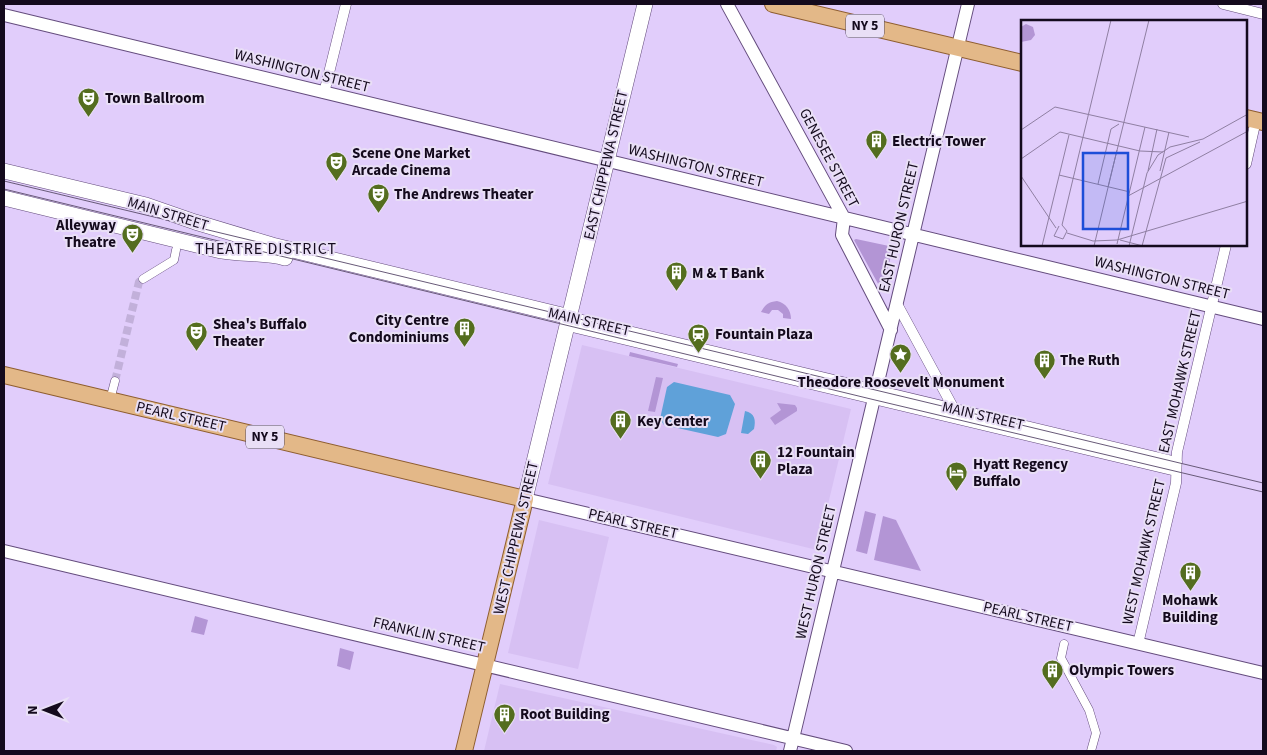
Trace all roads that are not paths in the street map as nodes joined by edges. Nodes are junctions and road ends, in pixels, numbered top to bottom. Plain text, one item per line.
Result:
1 (346, 4) edge
2 (645, 4) edge
3 (727, 4) edge
4 (773, 4) edge
5 (968, 4) edge
6 (1223, 4) edge
7 (1263, 14) edge
8 (4, 15) edge
9 (958, 48) junction
10 (1021, 63) edge
11 (324, 93) junction
12 (1255, 120) edge
13 (1247, 159) edge
14 (607, 161) junction
15 (4, 171) edge
16 (4, 198) edge
17 (844, 218) junction
18 (914, 235) junction
19 (1226, 246) edge
20 (176, 250) dead end
21 (143, 279) tunnel mouth
22 (897, 304) junction
23 (1212, 307) junction
24 (1263, 319) edge
25 (569, 323) junction
26 (891, 330) junction
27 (4, 375) edge
28 (115, 381) tunnel mouth
29 (875, 397) junction
30 (110, 400) junction
31 (954, 409) junction
32 (1177, 467) junction
33 (526, 498) junction
34 (4, 551) edge
35 (833, 572) junction
36 (1064, 644) dead end
37 (1138, 644) junction
38 (485, 666) junction
39 (1263, 673) edge
40 (792, 745) edge
41 (464, 751) edge
42 (846, 751) edge
43 (1091, 751) edge

1 - 11 street
2 - 14 main road, EAST CHIPPEWA STREET
3 - 17 street, GENESEE STREET
4 - 9 main road, NY 5
5 - 9 street, EAST HURON STREET
6 - 7 street
8 - 11 street, WASHINGTON STREET
9 - 10 main road, NY 5
9 - 18 street, EAST HURON STREET
11 - 14 street, WASHINGTON STREET
12 - 13 street
14 - 17 street, WASHINGTON STREET
14 - 25 main road, EAST CHIPPEWA STREET
15 - 25 main road, MAIN STREET
16 - 25 main road, MAIN STREET
17 - 18 street, WASHINGTON STREET
17 - 26 street, GENESEE STREET
18 - 22 street, EAST HURON STREET
18 - 23 street, WASHINGTON STREET
19 - 23 street, EAST MOHAWK STREET
20 - 21 street
22 - 26 street, EAST HURON STREET
22 - 31 street
23 - 24 street, WASHINGTON STREET
23 - 32 street, EAST MOHAWK STREET
25 - 29 street, MAIN STREET
25 - 33 main road, WEST CHIPPEWA STREET
26 - 29 street, EAST HURON STREET
27 - 30 main road, PEARL STREET / NY 5
28 - 30 street
29 - 31 street, MAIN STREET
29 - 32 street, MAIN STREET
29 - 35 street, WEST HURON STREET
30 - 33 main road, PEARL STREET / NY 5
31 - 32 street, MAIN STREET
32 - 37 street, WEST MOHAWK STREET
33 - 35 street, PEARL STREET
33 - 38 main road, WEST CHIPPEWA STREET
34 - 38 street, FRANKLIN STREET
35 - 37 street, PEARL STREET
35 - 40 street, WEST HURON STREET
36 - 43 street
37 - 39 street, PEARL STREET
38 - 40 street, FRANKLIN STREET
38 - 41 main road, WEST CHIPPEWA STREET
40 - 42 street, FRANKLIN STREET

